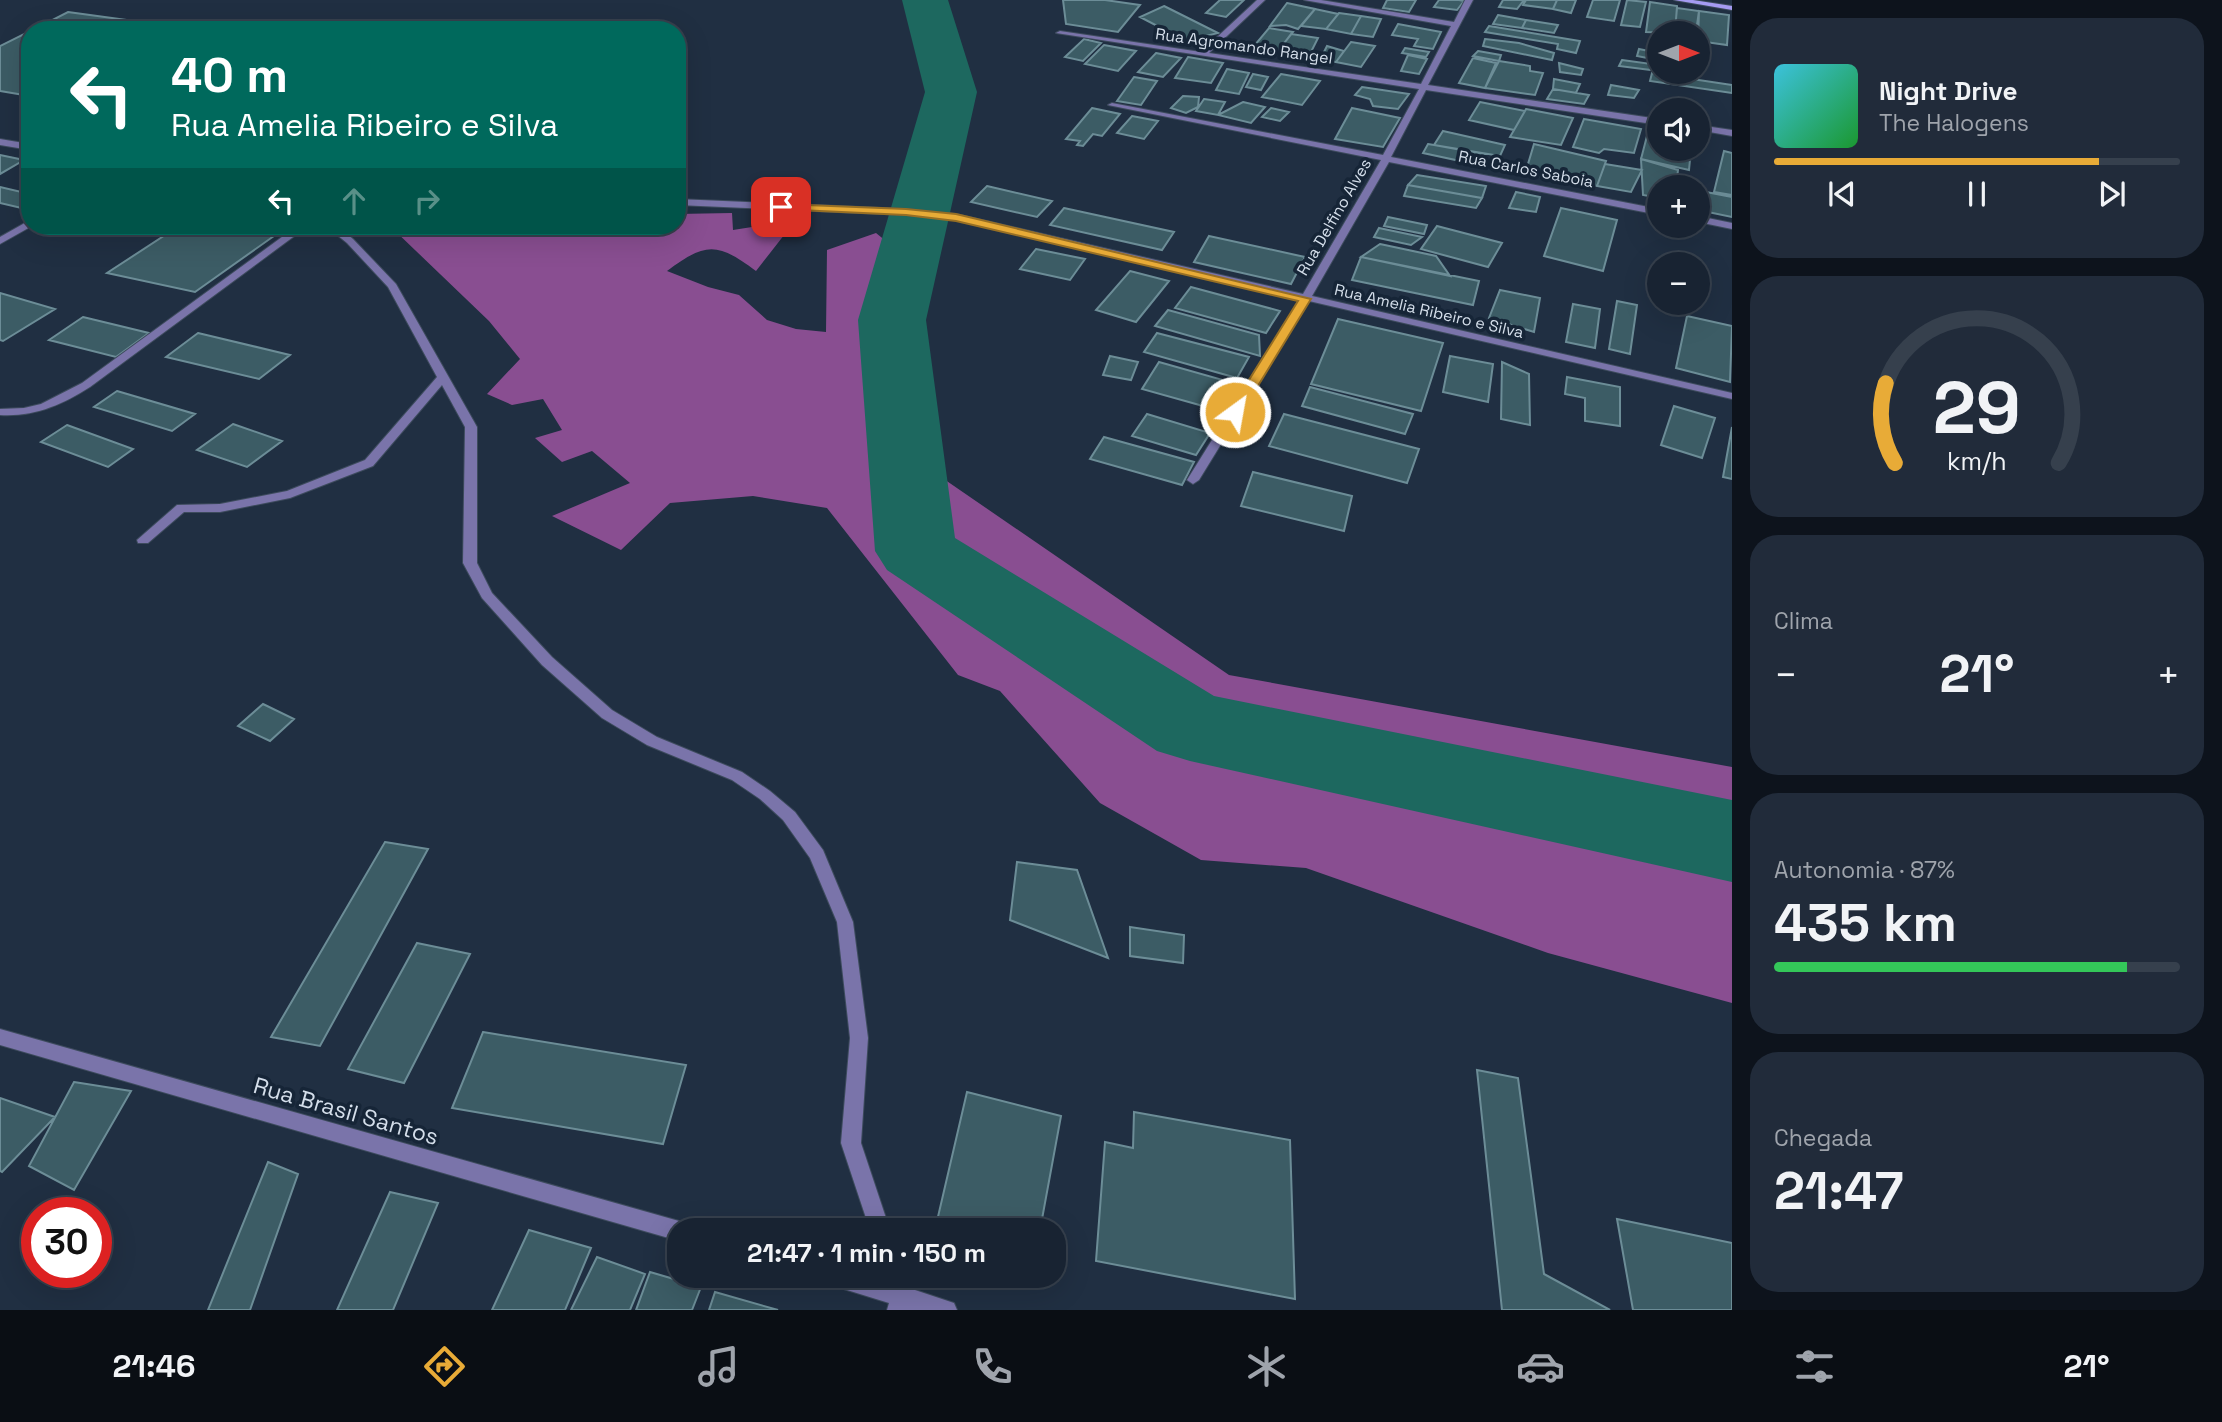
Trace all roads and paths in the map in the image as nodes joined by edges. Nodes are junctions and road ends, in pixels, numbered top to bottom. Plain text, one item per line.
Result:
1 (1261, 0) edge
2 (1308, 0) edge
3 (1469, 0) edge
4 (1678, 0) edge
5 (1732, 8) edge
6 (1455, 25) junction
7 (1060, 33) dead end
8 (1203, 54) junction
9 (1425, 86) junction
10 (1112, 105) dead end
11 (1647, 120) edge
12 (1710, 130) edge
13 (1732, 133) edge
14 (0, 142) edge
15 (21, 146) edge
16 (1387, 157) junction
17 (686, 202) edge
18 (1647, 210) edge
19 (1710, 221) edge
20 (1732, 226) edge
21 (21, 228) edge
22 (291, 235) edge
23 (342, 235) edge
24 (0, 241) edge
25 (1306, 299) junction
26 (443, 377) junction
27 (1732, 397) edge
28 (0, 412) edge
29 (1193, 480) dead end
30 (143, 540) dead end
31 (0, 1037) edge
32 (876, 1218) edge
33 (667, 1228) edge
34 (876, 1288) edge
35 (897, 1294) edge
36 (947, 1310) edge

1 - 8 street
2 - 6 street
3 - 6 street, Rua Delfino Alves
4 - 5 street
6 - 9 street, Rua Delfino Alves
7 - 8 street, Rua Agromando Rangel
8 - 9 street, Rua Agromando Rangel
9 - 11 street, Rua Agromando Rangel
9 - 16 street, Rua Delfino Alves
10 - 16 street, Rua Carlos Saboia
12 - 13 street
14 - 15 street
16 - 18 street, Rua Carlos Saboia
16 - 25 street, Rua Delfino Alves
17 - 25 street, Rua Amelia Ribeiro e Silva
19 - 20 street
21 - 24 street
22 - 28 street
23 - 26 street
25 - 27 street, Rua Amelia Ribeiro e Silva
25 - 29 street, Rua Delfino Alves
26 - 30 street
26 - 32 street
31 - 33 street, Rua Brasil Santos
34 - 35 street
35 - 36 street

